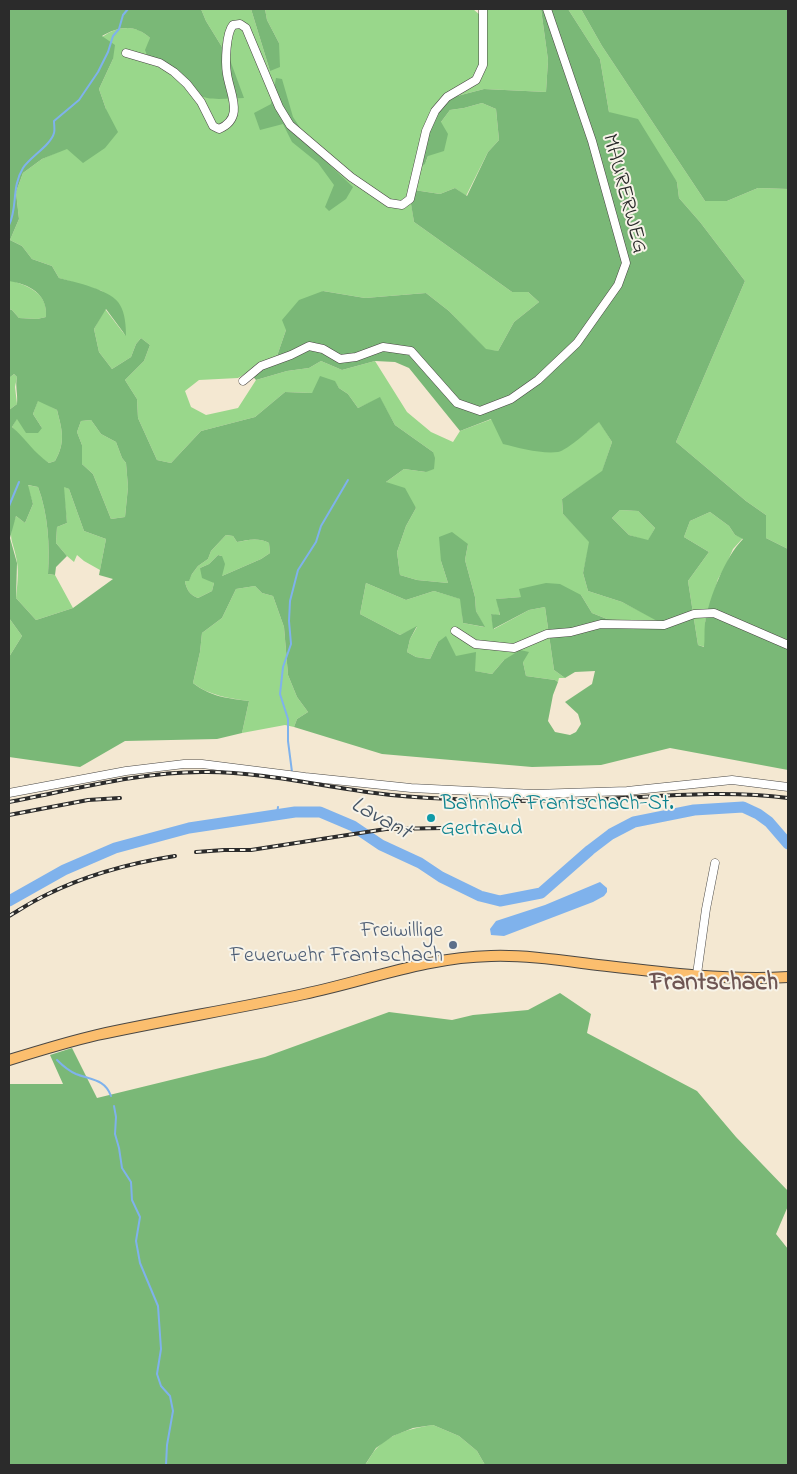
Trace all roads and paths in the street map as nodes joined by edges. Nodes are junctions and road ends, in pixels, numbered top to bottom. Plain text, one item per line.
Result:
1 (484, 9) edge
2 (547, 9) edge
3 (126, 53) dead end
4 (243, 382) dead end
5 (456, 631) dead end
6 (788, 645) edge
7 (788, 788) edge
8 (9, 793) edge
9 (715, 863) dead end
10 (697, 974) junction
11 (788, 976) edge
12 (9, 1060) edge

1 - 3 street
2 - 4 street, MAURERWEG
5 - 6 street
7 - 8 street
9 - 10 street
10 - 11 main road
10 - 12 main road

